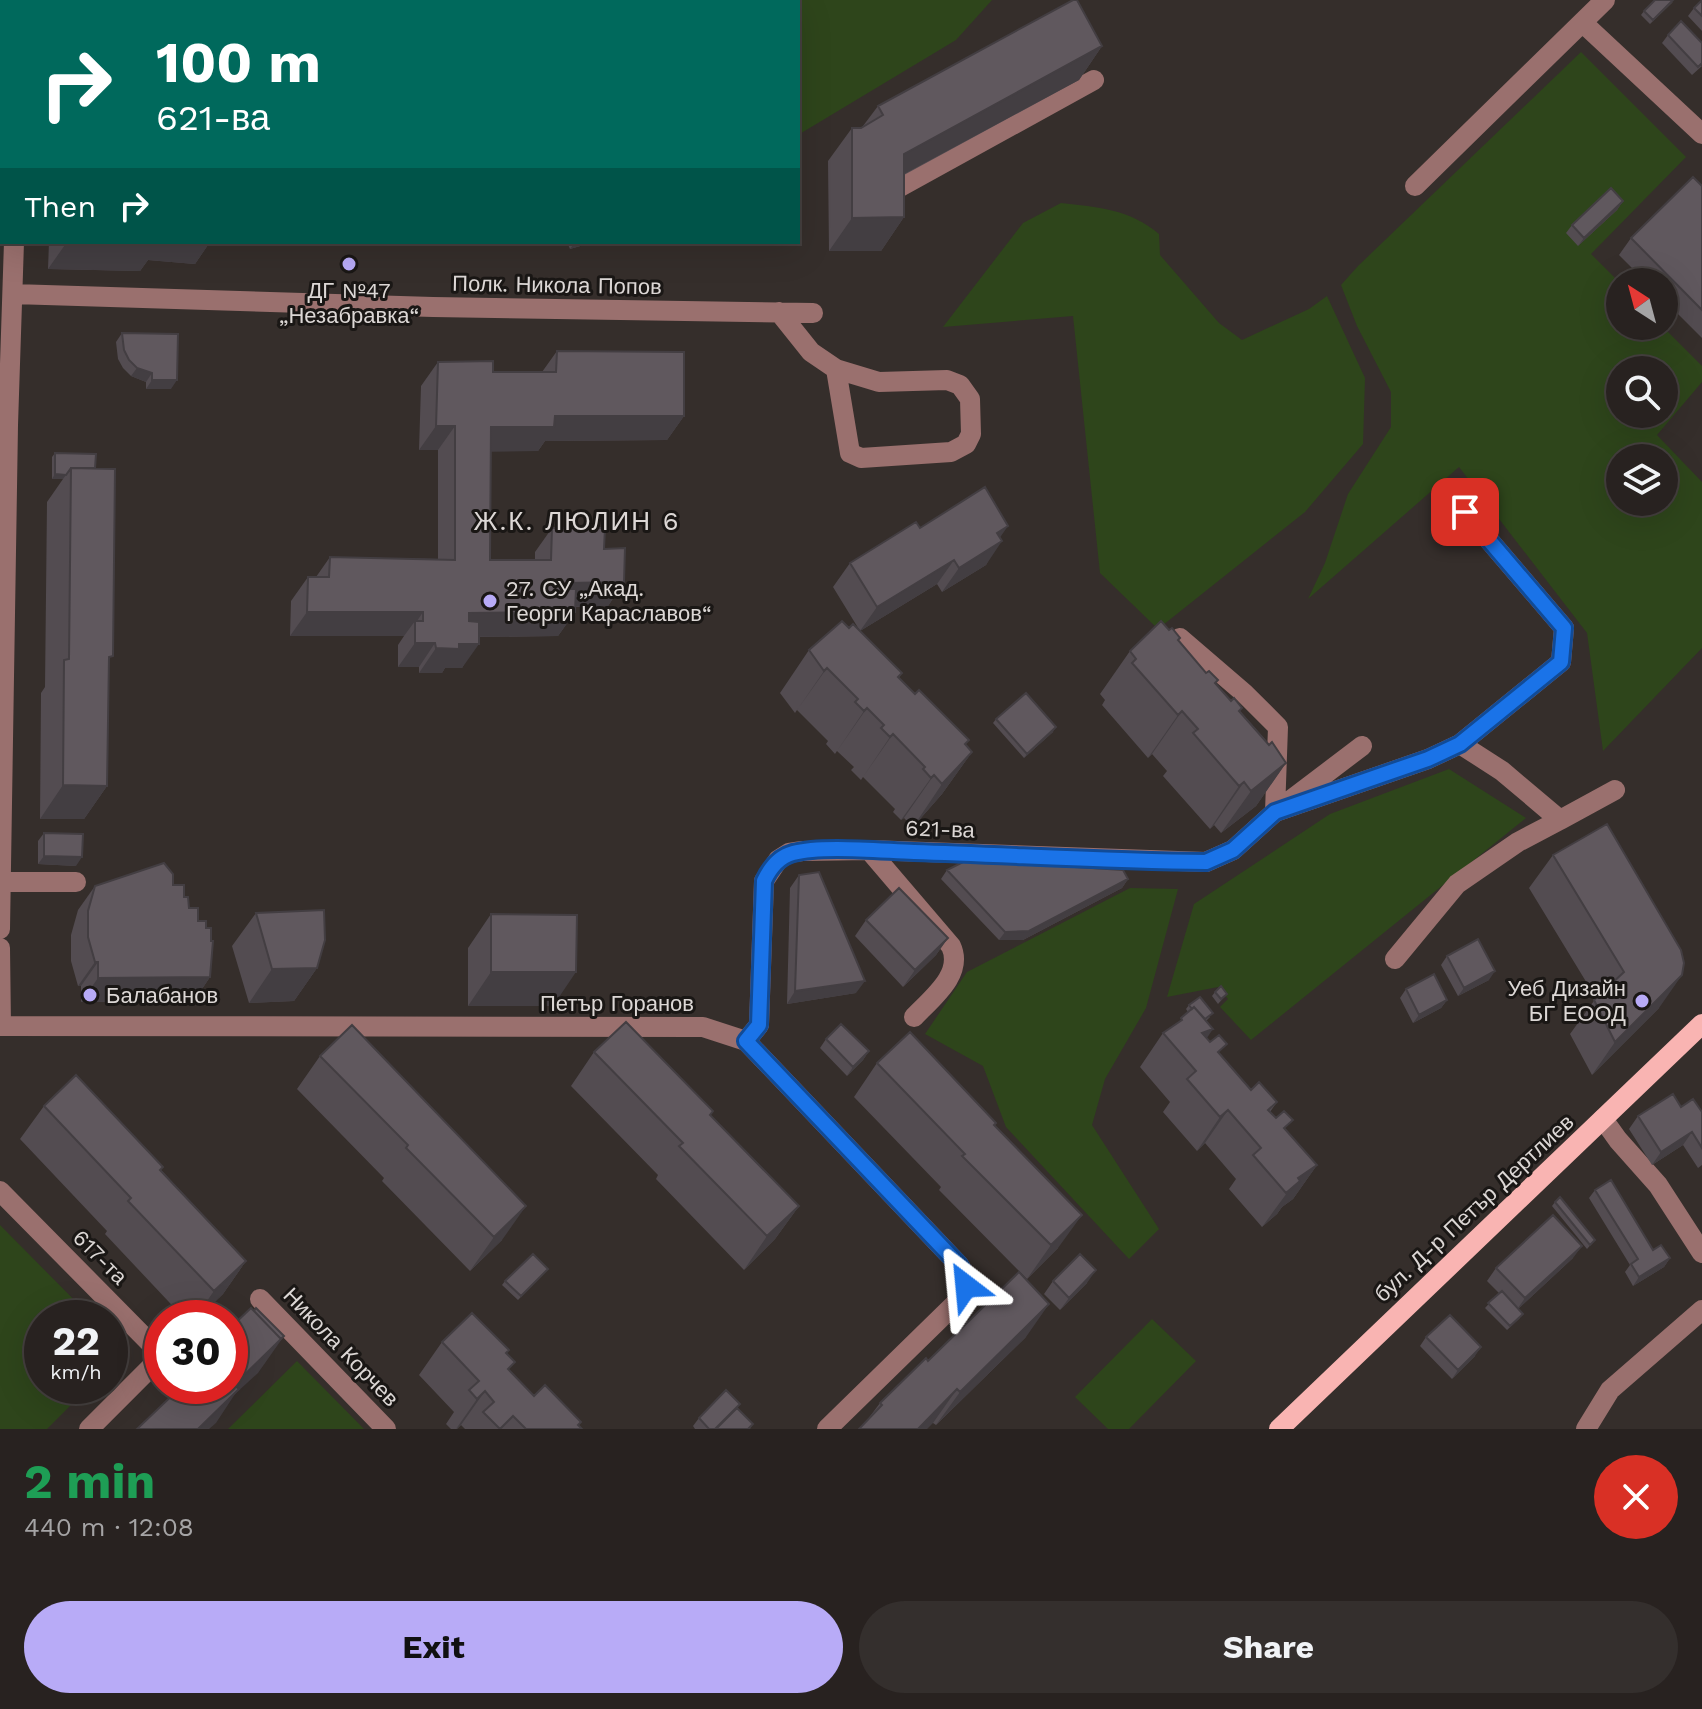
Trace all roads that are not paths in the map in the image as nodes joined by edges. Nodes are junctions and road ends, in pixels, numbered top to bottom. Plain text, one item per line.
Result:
1 (1605, 0) edge
2 (1583, 23) junction
3 (1094, 80) edge
4 (1702, 134) edge
5 (1415, 186) dead end
6 (889, 193) edge
7 (14, 244) edge
8 (13, 294) junction
9 (779, 312) junction
10 (813, 313) dead end
11 (836, 369) junction
12 (1465, 512) dead end
13 (1180, 638) edge
14 (1460, 744) junction
15 (1362, 746) dead end
16 (1, 773) edge
17 (1615, 790) dead end
18 (1275, 812) junction
19 (1560, 820) junction
20 (869, 850) junction
21 (1, 882) edge
22 (76, 882) dead end
23 (0, 929) edge
24 (0, 948) edge
25 (1395, 959) dead end
26 (914, 1017) dead end
27 (1702, 1024) edge
28 (0, 1026) edge
29 (746, 1041) junction
30 (1603, 1119) junction
31 (0, 1191) edge
32 (1702, 1253) edge
33 (260, 1299) dead end
34 (1702, 1310) edge
35 (1288, 1426) edge
36 (89, 1429) edge
37 (386, 1429) edge
38 (827, 1429) edge
39 (1586, 1429) edge

1 - 2 street
2 - 4 street
2 - 5 street
3 - 6 street
7 - 8 street
8 - 9 street, Полк. Никола Попов
8 - 16 street
9 - 10 street, Полк. Никола Попов
9 - 11 street
11 - 11 street
12 - 14 street
13 - 18 street
14 - 18 street
14 - 19 street
15 - 18 street, 621-ва
16 - 21 street
17 - 19 street
18 - 20 street, 621-ва
19 - 25 street
20 - 26 street
20 - 29 street, 621-ва
21 - 22 street
21 - 23 street
24 - 28 street
27 - 30 main road, бул. Д-р Петър Дертлиев
28 - 29 street, Петър Горанов
29 - 38 street, Петър Горанов
30 - 32 street
30 - 35 main road, бул. Д-р Петър Дертлиев
31 - 36 street, 617-та
33 - 37 street, Никола Корчев
34 - 39 street

